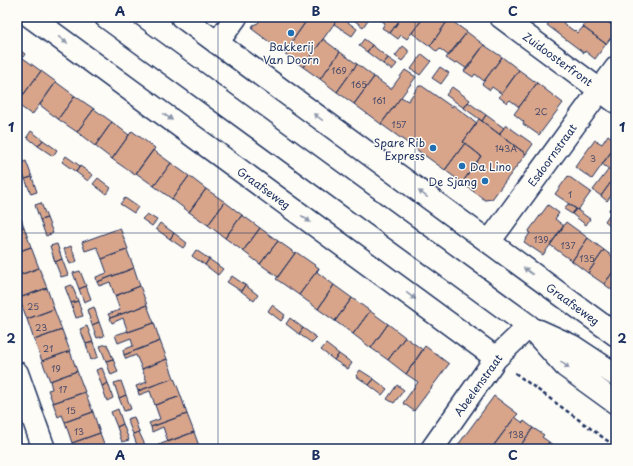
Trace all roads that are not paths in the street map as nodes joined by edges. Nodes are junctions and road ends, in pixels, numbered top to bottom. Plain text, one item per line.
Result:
1 (31, 17) edge
2 (106, 17) edge
3 (182, 17) edge
4 (236, 17) edge
5 (501, 17) edge
6 (217, 42) junction
7 (616, 68) edge
8 (608, 96) edge
9 (489, 242) junction
10 (529, 326) junction
11 (616, 335) edge
12 (496, 358) junction
13 (17, 373) edge
14 (616, 375) edge
15 (616, 403) edge
16 (44, 449) edge
17 (432, 449) edge

1 -> 12 street, Graafseweg
2 - 10 street
3 - 6 street, Graafseweg
4 - 6 street
5 - 8 street, Zuidoosterfront
9 -> 6 street, Graafseweg
7 - 8 street, Esdoornstraat
8 - 9 street, Esdoornstraat
11 -> 9 street, Graafseweg
10 - 12 street, Abeelenstraat
10 - 14 street
10 -> 15 street
12 - 17 street, Abeelenstraat
13 - 16 street

